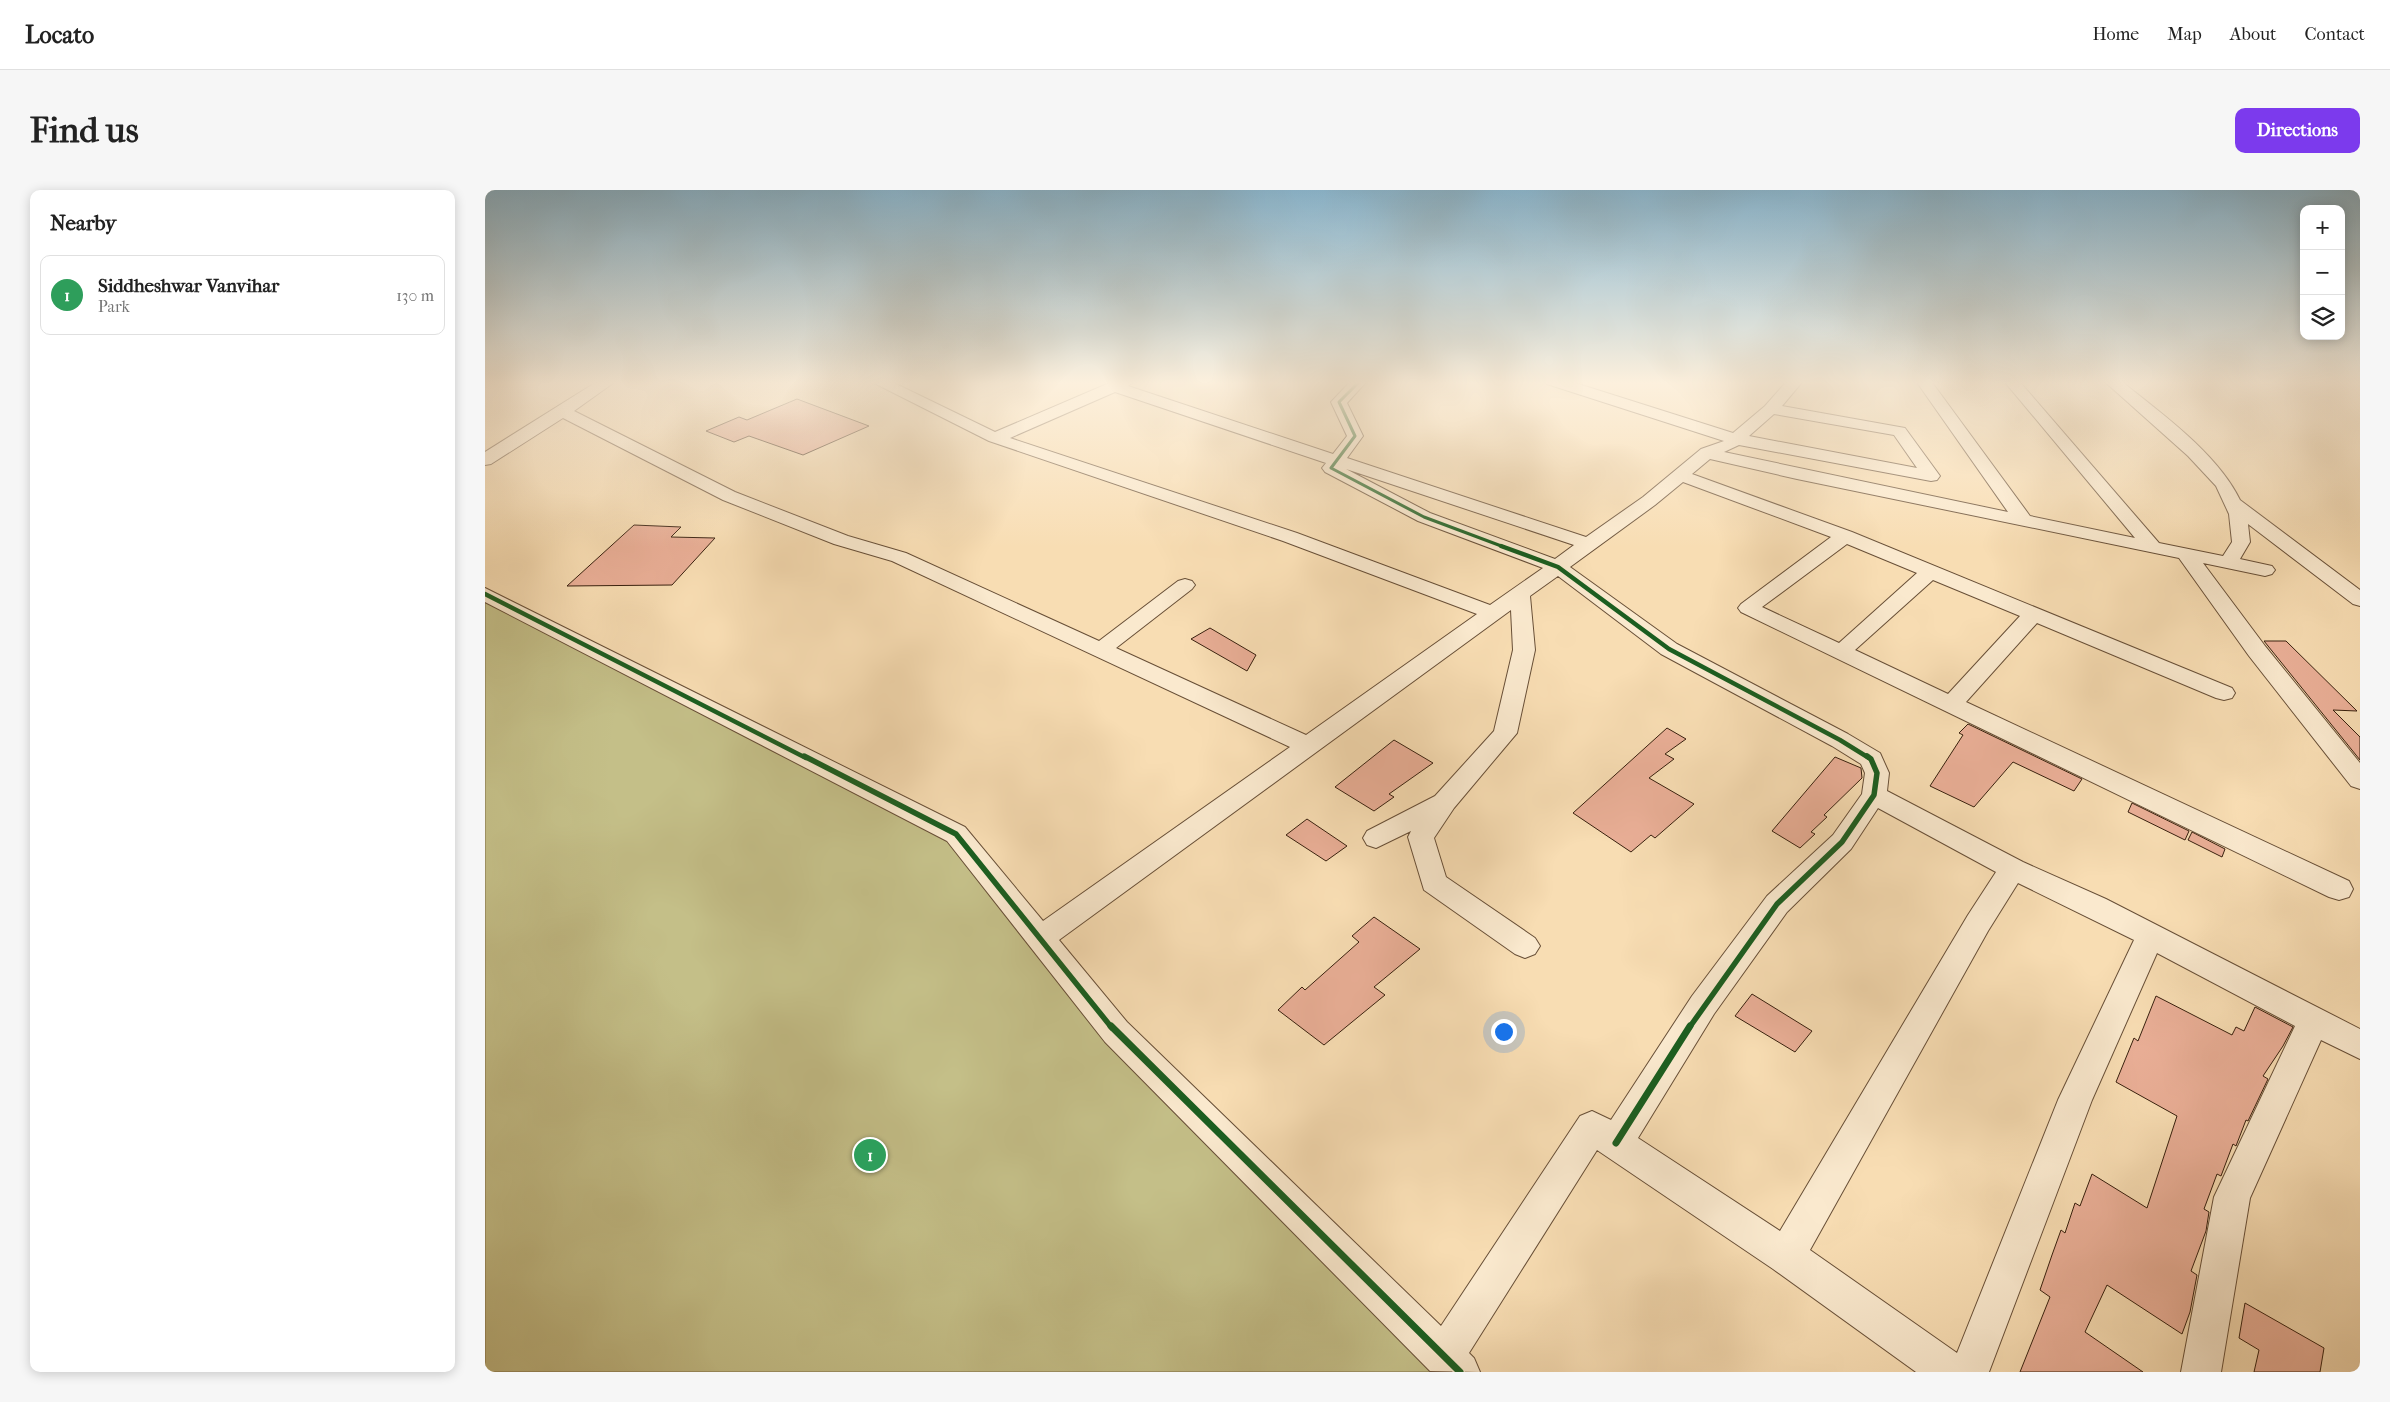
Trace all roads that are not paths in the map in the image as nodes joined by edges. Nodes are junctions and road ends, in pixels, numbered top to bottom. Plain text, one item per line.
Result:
1 (521, 436) edge
2 (612, 436) edge
3 (991, 436) edge
4 (999, 436) edge
5 (1272, 436) edge
6 (1355, 436) edge
7 (1727, 436) edge
8 (1739, 436) edge
9 (1903, 436) edge
10 (1962, 436) edge
11 (2058, 436) edge
12 (2176, 436) edge
13 (995, 438) junction
14 (1736, 439) junction
15 (1707, 453) junction
16 (1337, 459) junction
17 (485, 460) edge
18 (1679, 475) junction
19 (2233, 503) junction
20 (2023, 520) junction
21 (1845, 536) junction
22 (1589, 544) junction
23 (2153, 547) junction
24 (2186, 554) junction
25 (2228, 563) junction
26 (1558, 567) junction
27 (2265, 570) dead end
28 (1931, 571) junction
29 (1185, 585) dead end
30 (485, 594) edge
31 (1520, 594) junction
32 (2360, 600) edge
33 (1493, 613) junction
34 (2034, 614) junction
35 (1100, 650) junction
36 (1841, 652) junction
37 (2224, 693) dead end
38 (1951, 704) junction
39 (1309, 746) junction
40 (2360, 780) edge
41 (1875, 795) junction
42 (1444, 802) junction
43 (1376, 838) dead end
44 (2013, 869) junction
45 (2339, 889) dead end
46 (2150, 937) junction
47 (1041, 938) junction
48 (1525, 946) dead end
49 (2314, 1020) junction
50 (2360, 1045) edge
51 (1616, 1143) junction
52 (1786, 1256) junction
53 (1452, 1364) edge
54 (1950, 1372) edge
55 (1969, 1372) edge
56 (2201, 1372) edge

1 - 17 street
2 - 35 street
3 - 13 street
4 - 13 street
5 - 16 street
6 - 16 street
7 - 14 street
8 - 14 street
9 - 14 street
10 - 20 street
11 - 23 street
12 - 19 street
13 - 33 street
14 - 15 street
15 - 18 street
15 - 20 street
16 - 22 street
16 - 26 street
18 - 21 street
18 - 22 street
19 - 25 street
19 - 32 street
20 - 23 street
21 - 28 street
21 - 36 street
22 - 26 street
23 - 24 street
24 - 25 street
24 - 40 street
25 - 27 street
26 - 31 street
26 - 41 street
28 - 34 street
28 - 36 street
29 - 35 street
30 - 47 street
31 - 33 street
31 - 42 street
33 - 39 street
34 - 37 street
34 - 38 street
35 - 39 street
36 - 38 street
38 - 45 street
39 - 47 street
41 - 44 street
41 - 51 street
42 - 43 street
42 - 48 street
44 - 46 street
44 - 52 street
46 - 49 street
46 - 55 street
47 - 53 street
49 - 50 street
49 - 56 street
51 - 52 street
51 - 53 street
52 - 54 street

